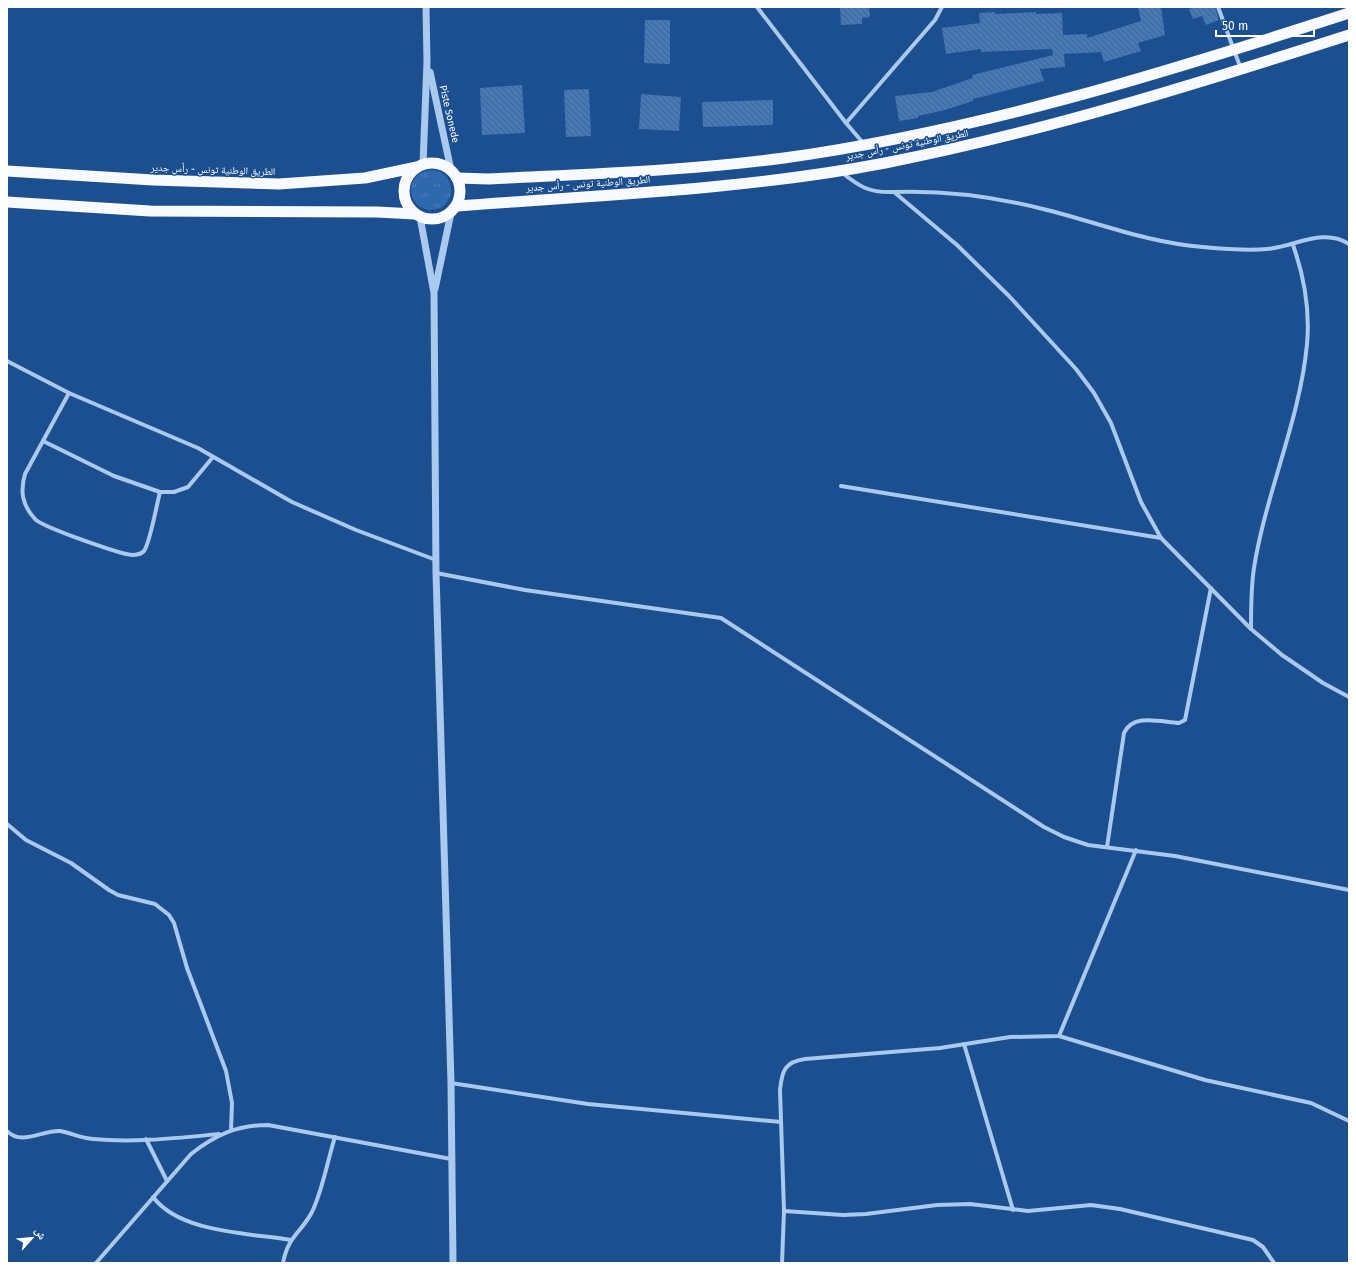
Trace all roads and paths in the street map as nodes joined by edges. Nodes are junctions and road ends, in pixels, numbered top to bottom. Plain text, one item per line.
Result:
1 (426, 7) edge
2 (757, 7) edge
3 (942, 7) edge
4 (1218, 7) edge
5 (1349, 13) edge
6 (1349, 35) edge
7 (1234, 50) junction
8 (427, 62) junction
9 (1241, 69) junction
10 (846, 123) junction
11 (864, 144) junction
12 (420, 166) junction
13 (7, 171) edge
14 (839, 171) junction
15 (454, 174) junction
16 (894, 192) junction
17 (7, 202) edge
18 (454, 209) junction
19 (418, 215) junction
20 (1349, 244) edge
21 (1293, 245) junction
22 (434, 293) junction
23 (7, 361) edge
24 (69, 393) junction
25 (43, 441) junction
26 (213, 457) junction
27 (841, 486) dead end
28 (160, 492) junction
29 (1161, 538) junction
30 (436, 560) junction
31 (436, 573) junction
32 (1211, 588) junction
33 (1251, 629) junction
34 (1349, 698) edge
35 (7, 824) edge
36 (1107, 847) junction
37 (1136, 850) junction
38 (1349, 890) edge
39 (1059, 1036) junction
40 (964, 1044) junction
41 (451, 1083) junction
42 (1349, 1121) edge
43 (780, 1122) junction
44 (231, 1130) junction
45 (7, 1131) edge
46 (220, 1134) junction
47 (335, 1137) junction
48 (146, 1139) junction
49 (451, 1159) junction
50 (167, 1181) junction
51 (153, 1197) junction
52 (1013, 1210) junction
53 (784, 1211) junction
54 (291, 1240) junction
55 (96, 1263) edge
56 (283, 1263) edge
57 (453, 1263) edge
58 (782, 1263) edge
59 (1274, 1263) edge

1 - 8 street, Piste Sonede
2 - 10 street
3 - 10 street
4 - 7 street
5 - 7 highway, الطريق الوطنية تونس - رأس جدير
6 - 9 highway, الطريق الوطنية تونس - رأس جدير
7 - 9 street
7 - 11 highway, الطريق الوطنية تونس - رأس جدير
8 - 12 street, Piste Sonede
8 - 15 street, Piste Sonede
9 - 14 highway, الطريق الوطنية تونس - رأس جدير
10 - 11 street
11 - 15 highway, الطريق الوطنية تونس - رأس جدير
12 - 13 highway, الطريق الوطنية تونس - رأس جدير
12 - 15 highway
12 - 19 highway
14 - 16 street
14 - 18 highway, الطريق الوطنية تونس - رأس جدير
15 - 18 highway
16 - 21 street
16 - 29 street
17 - 19 highway
18 - 19 highway
18 - 22 street
19 - 22 street
20 - 21 street
21 - 33 street
22 - 30 street
23 - 24 street
24 - 25 street
24 - 26 street
25 - 28 street
25 - 28 street
26 - 28 street
26 - 30 street
27 - 29 street
29 - 32 street
30 - 31 street
31 - 36 street
31 - 41 street
32 - 33 street
32 - 36 street
33 - 34 street
35 - 44 street
36 - 37 street
37 - 38 street
37 - 39 street
39 - 40 street
39 - 42 street
40 - 43 street
40 - 52 street
41 - 43 street
41 - 49 street
43 - 53 street
44 - 46 street
44 - 47 street
45 - 48 street
46 - 48 street
46 - 50 street
47 - 49 street
47 - 54 street
48 - 50 street
49 - 57 street
50 - 51 street
51 - 54 street
51 - 55 street
52 - 53 street
52 - 59 street
53 - 58 street
54 - 56 street

